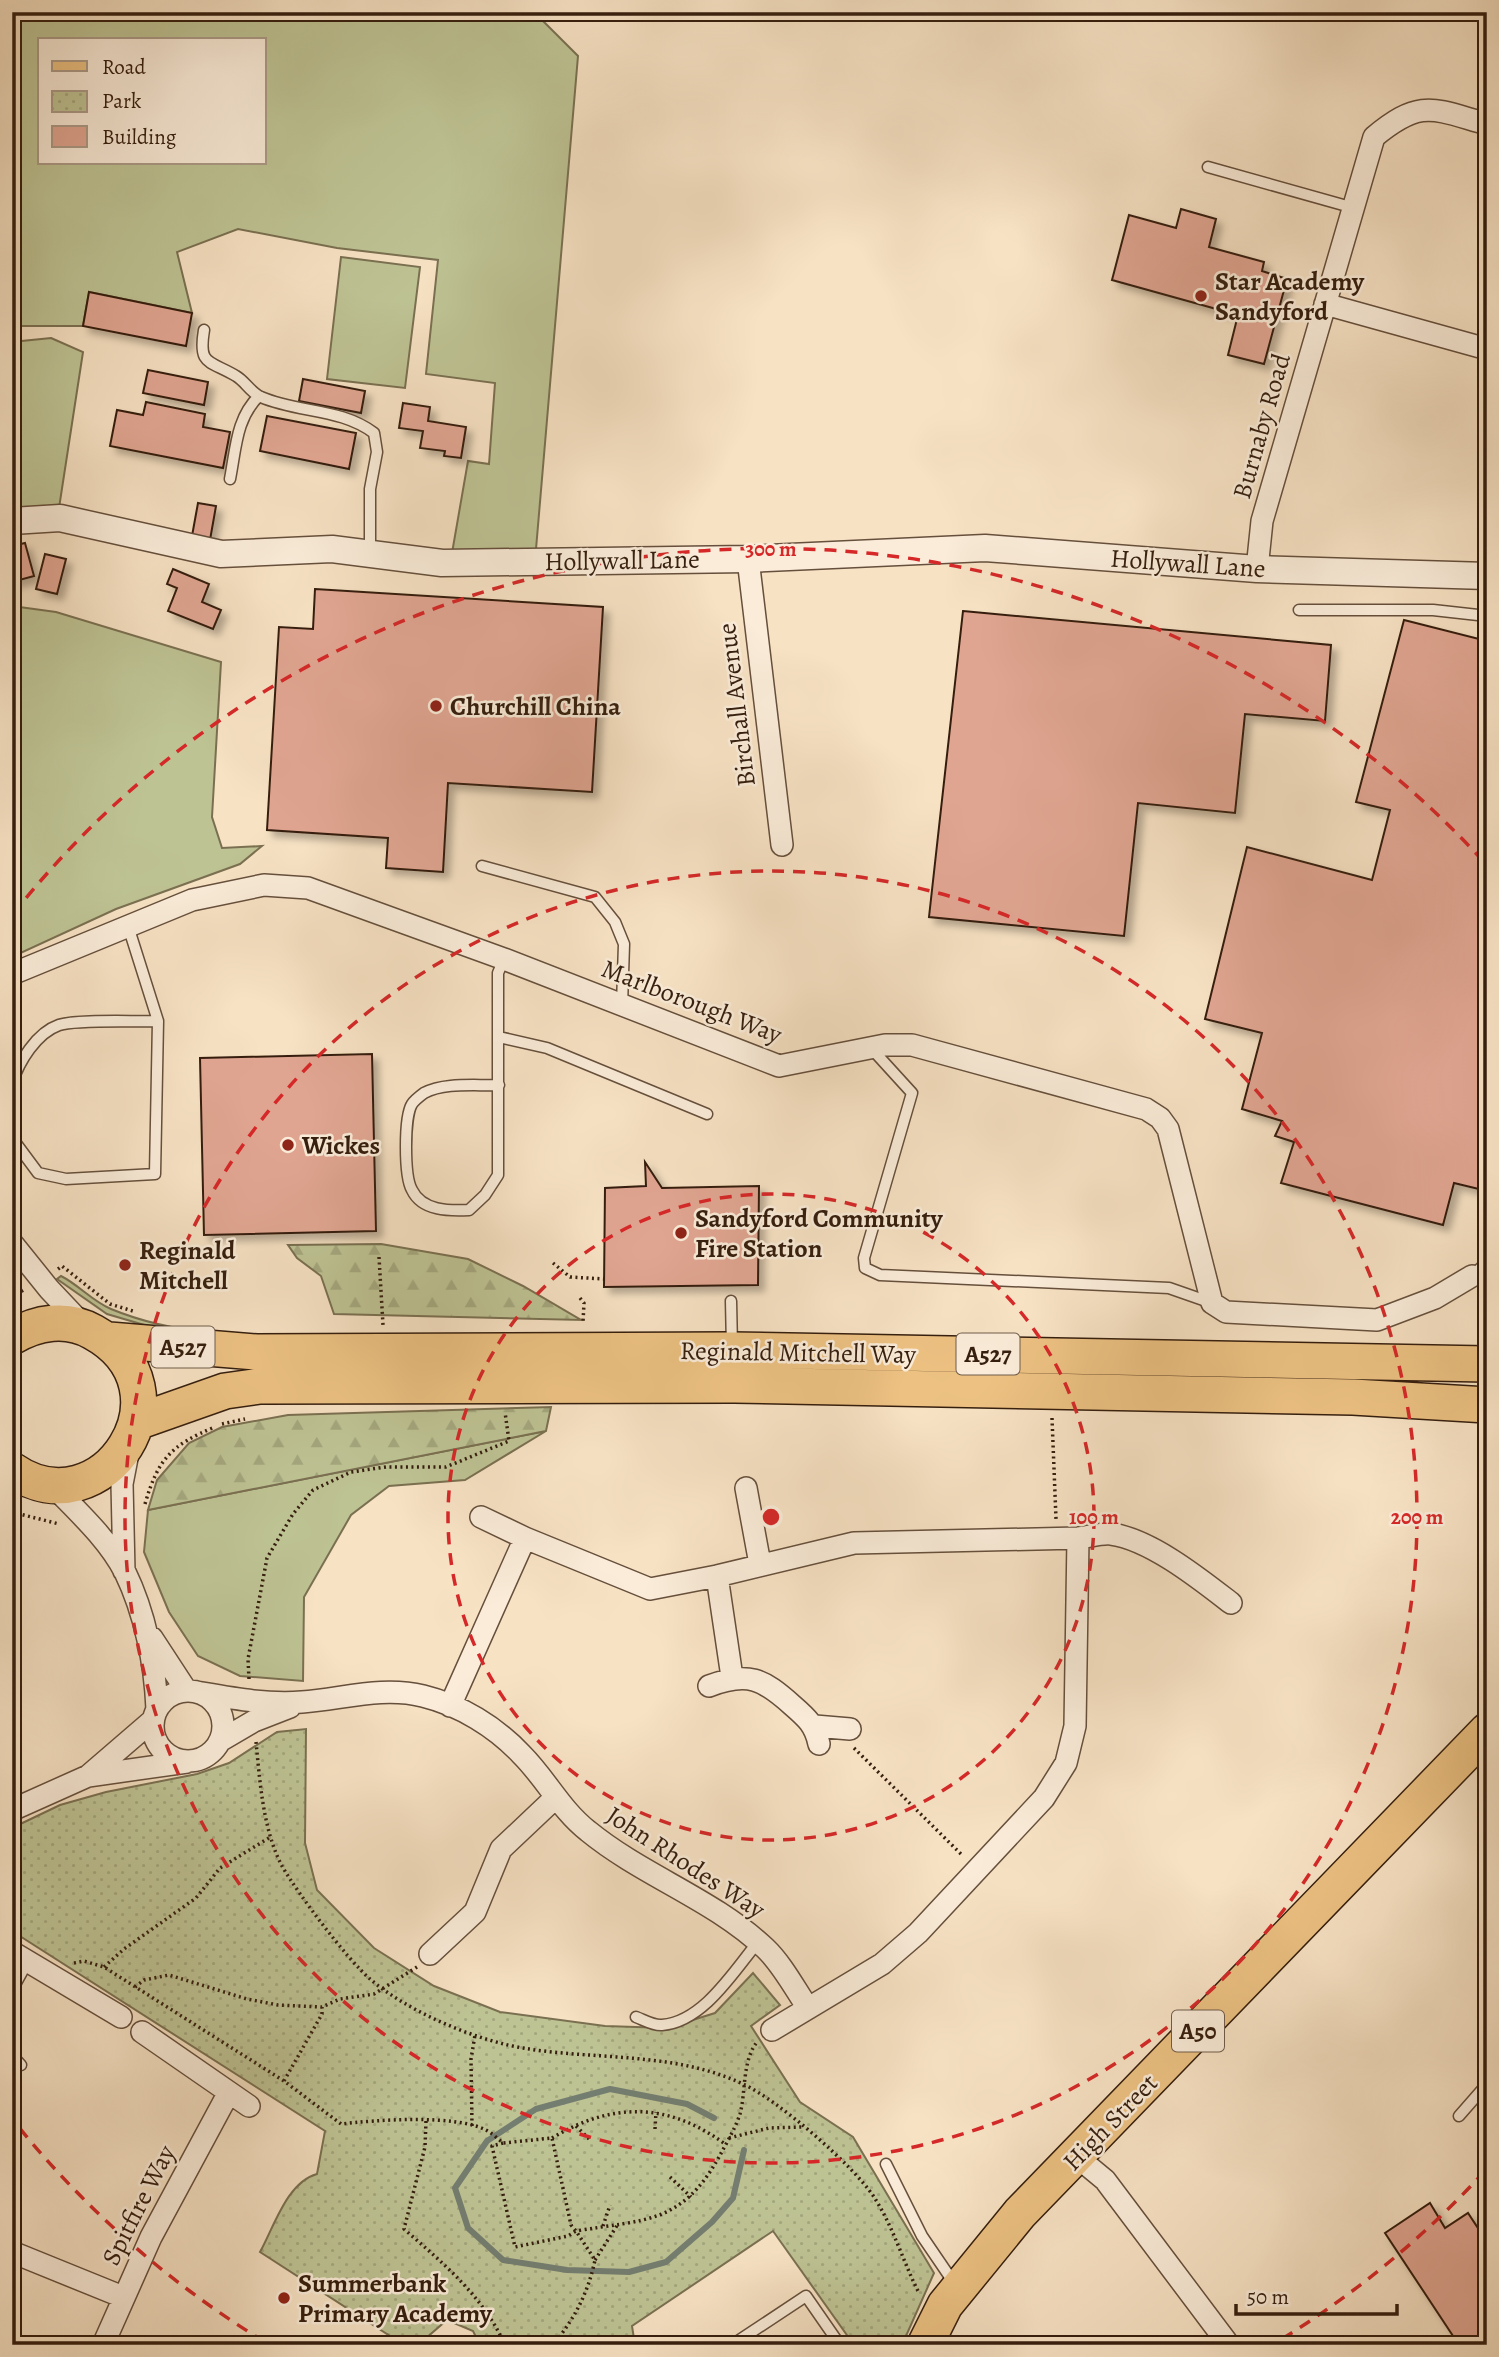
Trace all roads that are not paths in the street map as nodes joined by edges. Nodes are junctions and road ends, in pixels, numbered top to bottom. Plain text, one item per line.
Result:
1 (1487, 124) edge
2 (1208, 167) dead end
3 (1353, 208) junction
4 (1325, 304) junction
5 (204, 330) dead end
6 (1487, 349) edge
7 (259, 396) junction
8 (230, 479) dead end
9 (12, 521) edge
10 (370, 554) junction
11 (748, 559) junction
12 (1257, 569) junction
13 (1487, 576) edge
14 (1299, 610) dead end
15 (1487, 616) edge
16 (782, 845) dead end
17 (482, 866) dead end
18 (128, 926) junction
19 (504, 959) junction
20 (12, 974) edge
21 (622, 1005) junction
22 (158, 1021) junction
23 (499, 1037) junction
24 (871, 1048) junction
25 (12, 1083) edge
26 (499, 1086) junction
27 (708, 1114) dead end
28 (12, 1138) edge
29 (12, 1243) edge
30 (1479, 1269) edge
31 (731, 1301) dead end
32 (1212, 1303) junction
33 (97, 1334) junction
34 (12, 1337) edge
35 (1487, 1364) edge
36 (733, 1367) junction
37 (1487, 1405) edge
38 (134, 1431) junction
39 (29, 1481) edge
40 (746, 1488) dead end
41 (481, 1517) dead end
42 (525, 1538) junction
43 (1068, 1538) junction
44 (760, 1564) junction
45 (124, 1571) junction
46 (717, 1576) junction
47 (1231, 1602) dead end
48 (144, 1624) junction
49 (732, 1677) junction
50 (709, 1686) dead end
51 (191, 1691) junction
52 (301, 1702) junction
53 (450, 1706) junction
54 (155, 1714) junction
55 (850, 1728) road end
56 (1487, 1731) edge
57 (220, 1741) junction
58 (191, 1761) junction
59 (88, 1776) junction
60 (555, 1798) junction
61 (13, 1807) edge
62 (758, 1942) junction
63 (430, 1954) road end
64 (20, 1956) edge
65 (12, 1990) edge
66 (808, 2008) junction
67 (121, 2017) dead end
68 (636, 2017) dead end
69 (772, 2030) road end
70 (142, 2032) dead end
71 (12, 2055) edge
72 (21, 2065) dead end
73 (1487, 2084) edge
74 (228, 2094) junction
75 (249, 2106) dead end
76 (1459, 2116) dead end
77 (1076, 2156) junction
78 (886, 2164) dead end
79 (12, 2252) edge
80 (957, 2289) junction
81 (123, 2297) junction
82 (103, 2345) edge
83 (732, 2345) edge
84 (840, 2345) edge
85 (925, 2345) edge
86 (1229, 2345) edge

1 - 3 street, Burnaby Road
2 - 3 lane
3 - 4 street, Burnaby Road
4 - 6 street
4 - 12 street, Burnaby Road
5 - 7 lane
7 - 8 lane
7 - 10 lane
9 - 10 street, Hollywall Lane
10 - 11 street, Hollywall Lane
11 - 12 street, Hollywall Lane
11 - 16 street, Birchall Avenue
12 - 13 street, Hollywall Lane
14 - 15 lane
17 - 21 lane
18 - 19 street, Marlborough Way
18 - 20 street, Marlborough Way
18 - 22 lane
19 - 21 street, Marlborough Way
19 - 23 lane
21 - 24 street, Marlborough Way
22 - 25 lane
22 - 28 lane
23 - 26 lane
23 - 27 lane
24 - 32 street, Marlborough Way
24 - 32 lane
26 - 26 lane
29 - 33 street
30 - 32 street
31 - 36 lane
33 - 34 main road, Reginald Mitchell Way
33 - 36 main road, Reginald Mitchell Way / A527
33 - 38 main road
35 - 36 main road, Reginald Mitchell Way / A527
36 - 37 main road, Reginald Mitchell Way / A527
36 - 38 main road, Reginald Mitchell Way / A527
38 - 39 main road
38 - 45 street
39 - 45 street
40 - 44 street
41 - 42 street
42 - 46 street
42 - 53 street
43 - 44 street
43 - 47 street
43 - 66 street
44 - 46 street
45 - 48 street
46 - 49 street
48 - 51 street
48 - 54 street
49 - 50 street
49 - 55 street
51 - 52 street, John Rhodes Way
51 - 54 street
51 - 57 street
52 - 53 street, John Rhodes Way
52 - 57 street, John Rhodes Way
53 - 60 street, John Rhodes Way
54 - 58 street
54 - 59 street
56 - 77 main road, High Street / A50
57 - 58 street
58 - 59 street
59 - 61 street
60 - 62 street, John Rhodes Way
60 - 63 street
62 - 66 street, John Rhodes Way
62 - 68 lane
64 - 65 lane
64 - 67 street
66 - 69 street
70 - 74 street
71 - 72 lane
73 - 76 lane
74 - 75 street
74 - 81 street, Spitfire Way
77 - 80 main road, High Street / A50
77 - 86 street
78 - 80 lane
79 - 81 street
80 - 85 main road, High Street / A50
81 - 82 street, Spitfire Way
83 - 84 lane

